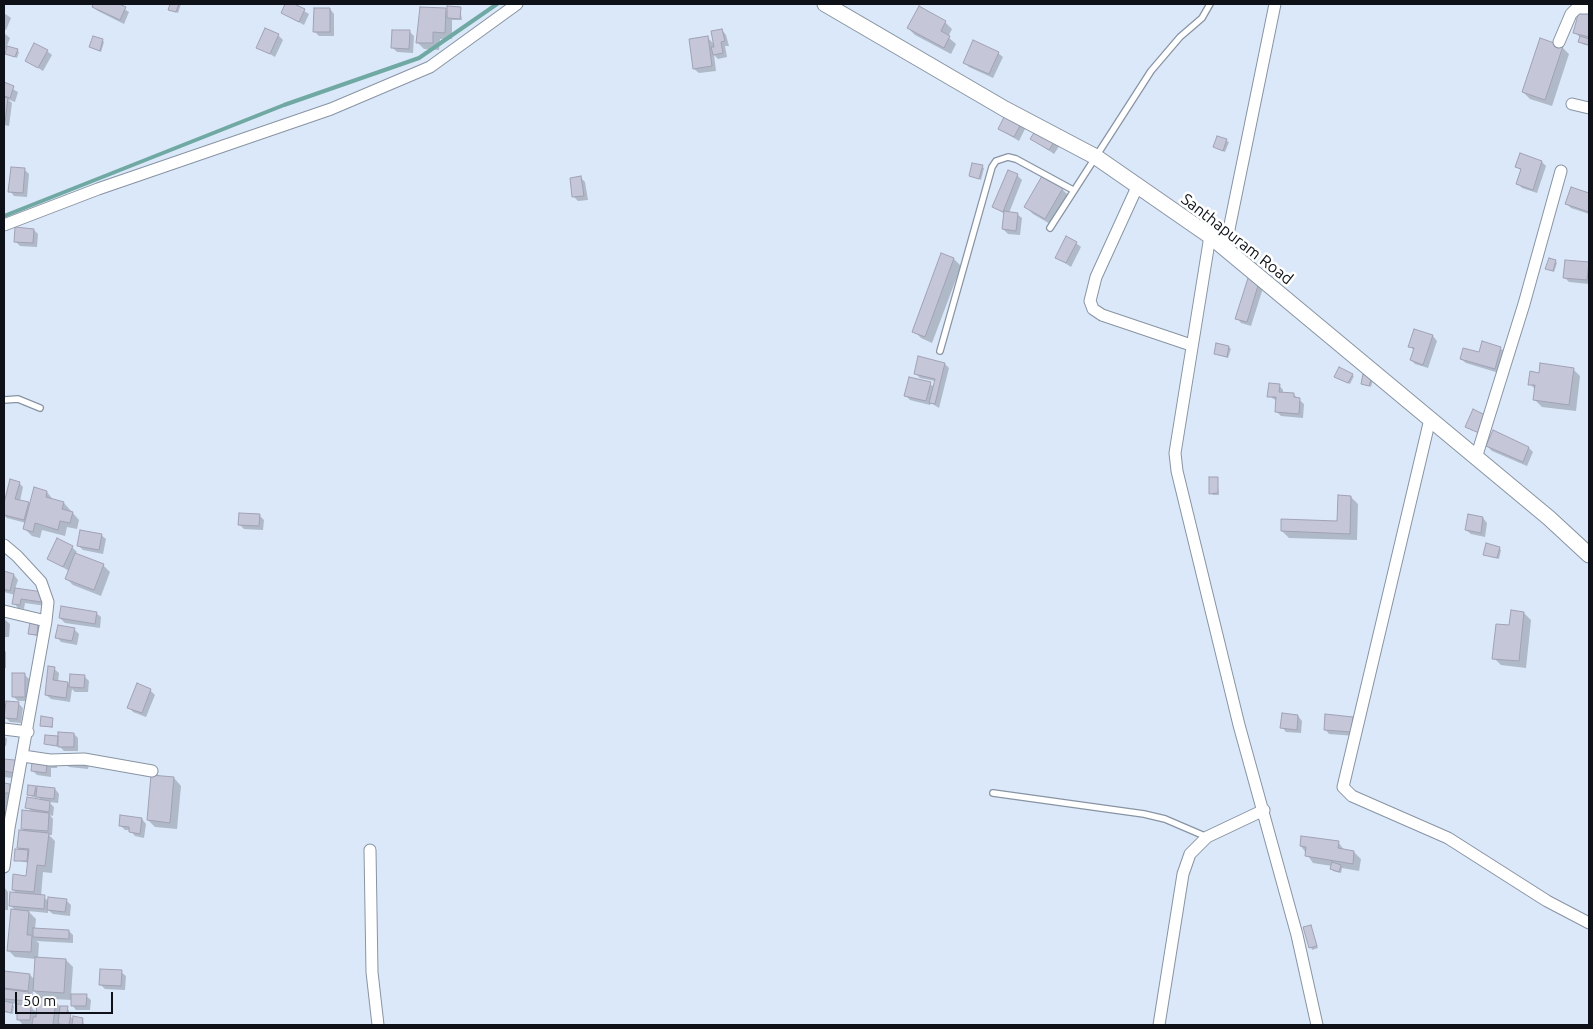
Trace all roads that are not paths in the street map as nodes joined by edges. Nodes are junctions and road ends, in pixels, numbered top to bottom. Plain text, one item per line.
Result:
1 (517, 4) edge
2 (825, 4) edge
3 (1210, 4) edge
4 (1275, 4) edge
5 (1589, 8) edge
6 (1559, 42) dead end
7 (1572, 104) dead end
8 (1589, 108) edge
9 (1096, 157) junction
10 (1561, 171) dead end
11 (1138, 185) junction
12 (1073, 190) junction
13 (4, 225) edge
14 (1050, 228) dead end
15 (1217, 242) junction
16 (1191, 345) junction
17 (940, 351) dead end
18 (4, 400) edge
19 (40, 408) dead end
20 (1430, 419) junction
21 (1476, 458) junction
22 (4, 546) edge
23 (1589, 555) edge
24 (4, 611) edge
25 (46, 621) junction
26 (4, 729) edge
27 (28, 732) junction
28 (23, 756) junction
29 (152, 771) dead end
30 (993, 793) dead end
31 (1264, 810) junction
32 (1207, 837) junction
33 (370, 850) dead end
34 (4, 867) edge
35 (1589, 923) edge
36 (378, 1025) edge
37 (1159, 1025) edge
38 (1317, 1025) edge

1 - 13 street
2 - 9 main road, Santhapuram Road
3 - 9 lane
4 - 15 street
5 - 6 street
7 - 8 street
9 - 11 main road, Santhapuram Road
9 - 12 lane
10 - 21 street
11 - 15 main road, Santhapuram Road
11 - 16 street
12 - 14 lane
12 - 17 lane
15 - 16 street
15 - 20 main road, Santhapuram Road
16 - 31 street
18 - 19 lane
20 - 21 main road, Santhapuram Road
20 - 35 street
21 - 23 main road, Santhapuram Road
22 - 25 street
24 - 25 street
25 - 27 street
26 - 27 street
27 - 28 street
28 - 29 street
28 - 34 street
30 - 32 lane
31 - 32 street
31 - 38 street
32 - 37 street
33 - 36 street

